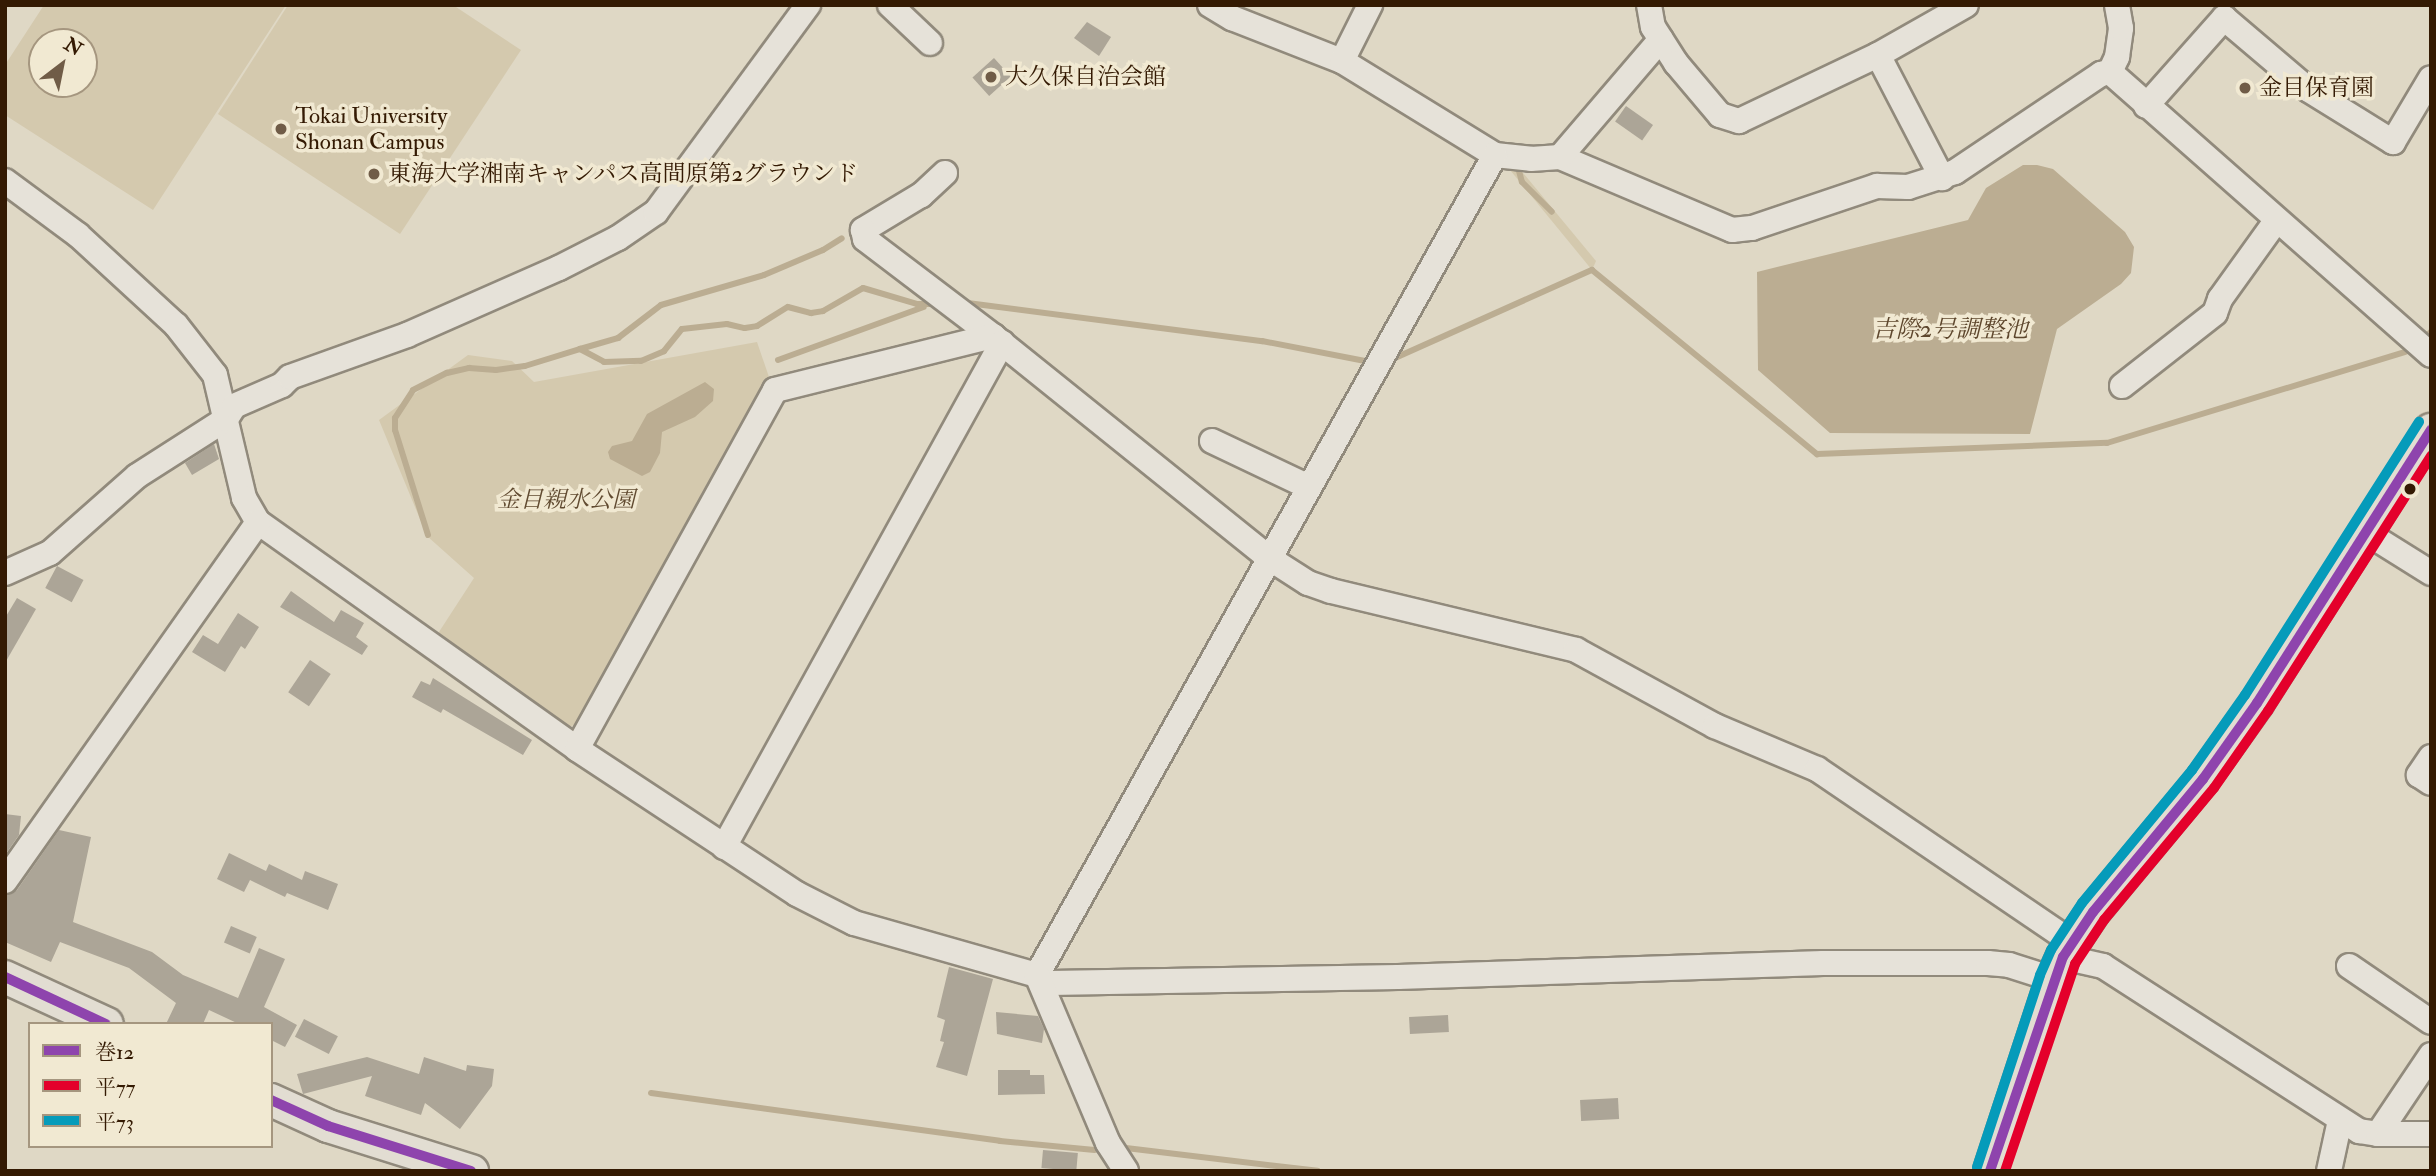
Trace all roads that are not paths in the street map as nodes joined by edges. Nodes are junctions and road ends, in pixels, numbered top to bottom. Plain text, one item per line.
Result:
1 (808, 5) edge
2 (890, 5) edge
3 (1210, 5) edge
4 (1370, 5) edge
5 (1649, 5) edge
6 (1966, 5) edge
7 (2117, 5) edge
8 (1661, 39) junction
9 (930, 43) dead end
10 (1878, 55) junction
11 (1342, 61) junction
12 (2110, 72) junction
13 (2431, 78) edge
14 (2146, 106) junction
15 (1495, 155) junction
16 (1560, 157) junction
17 (945, 173) dead end
18 (1942, 178) junction
19 (5, 181) edge
20 (2276, 221) junction
21 (998, 340) junction
22 (2431, 355) edge
23 (2122, 386) dead end
24 (226, 419) junction
25 (2431, 430) edge
26 (1212, 442) dead end
27 (1309, 487) junction
28 (257, 522) junction
29 (2367, 533) junction
30 (1269, 558) junction
31 (5, 573) edge
32 (2431, 573) edge
33 (577, 749) junction
34 (2431, 757) edge
35 (2431, 783) edge
36 (724, 847) junction
37 (5, 881) edge
38 (2062, 959) junction
39 (2349, 966) dead end
40 (1037, 975) junction
41 (9, 985) edge
42 (102, 1022) edge
43 (2431, 1022) edge
44 (2431, 1055) edge
45 (273, 1101) edge
46 (2340, 1120) junction
47 (2378, 1134) junction
48 (2431, 1134) edge
49 (472, 1171) edge
50 (1126, 1171) edge
51 (1990, 1171) edge
52 (2329, 1171) edge

1 - 24 street
2 - 9 street
3 - 11 street
4 - 11 street
5 - 8 street
6 - 10 street
7 - 12 street
8 - 10 street
8 - 16 street
10 - 18 street
11 - 15 street
12 - 14 street
12 - 18 street
13 - 14 street
14 - 20 street
15 - 16 street
15 - 27 street
16 - 18 street
17 - 21 street
19 - 24 street
20 - 22 street
20 - 23 street
21 - 30 street
21 - 33 street
21 - 36 street
24 - 28 street
24 - 31 street
25 - 29 main road
26 - 27 street
27 - 30 street
28 - 33 street
28 - 37 street
29 - 32 street
29 - 38 main road
30 - 38 street
30 - 40 street
33 - 36 street
34 - 35 street
36 - 40 street
38 - 40 street
38 - 46 street
38 - 51 main road
39 - 43 street
40 - 50 street
41 - 42 main road
44 - 47 street
45 - 49 main road
46 - 47 street
46 - 52 street
47 - 48 street

